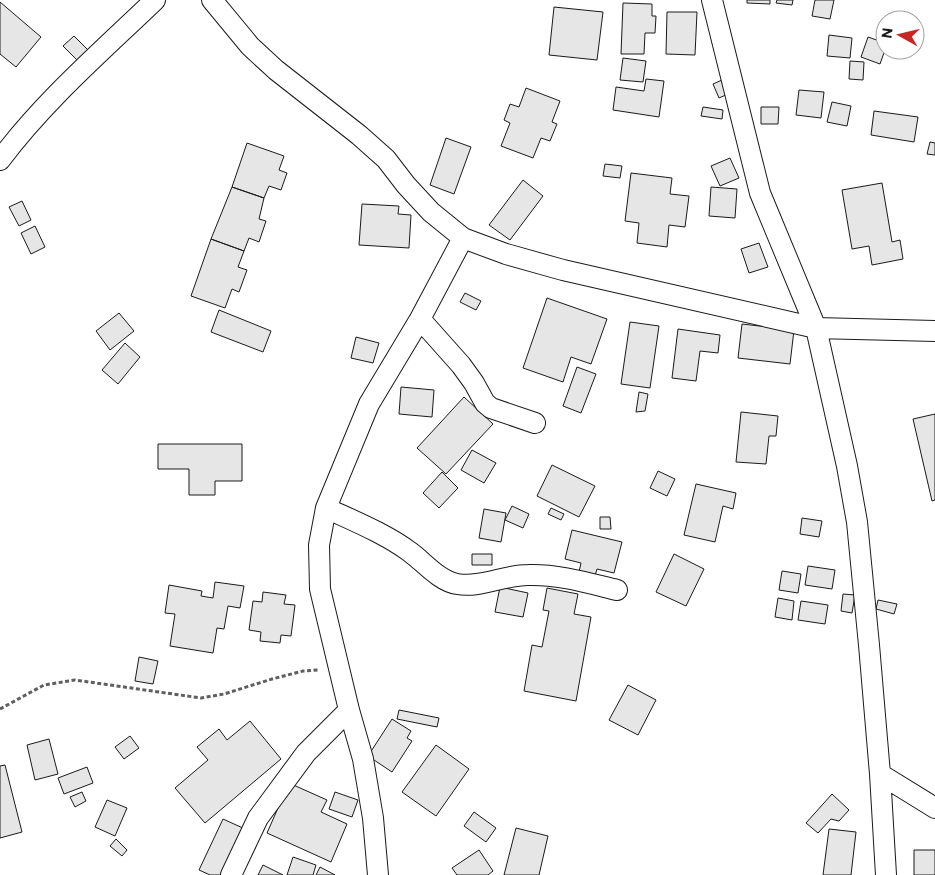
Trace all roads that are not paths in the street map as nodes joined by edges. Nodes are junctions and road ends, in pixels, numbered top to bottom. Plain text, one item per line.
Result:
1 (155, 0) edge
2 (212, 0) edge
3 (712, 0) edge
4 (0, 160) edge
5 (463, 238) junction
6 (420, 318) junction
7 (816, 328) junction
8 (935, 331) edge
9 (535, 423) dead end
10 (326, 508) junction
11 (617, 590) dead end
12 (348, 710) junction
13 (880, 774) junction
14 (935, 808) edge
15 (230, 875) edge
16 (378, 875) edge
17 (886, 875) edge

1 - 4 street
2 - 5 street
3 - 7 street
5 - 6 street
5 - 7 street
6 - 9 street
6 - 10 street
7 - 8 street
7 - 13 street
10 - 11 street
10 - 12 street
12 - 15 street
12 - 16 street
13 - 14 street
13 - 17 street

